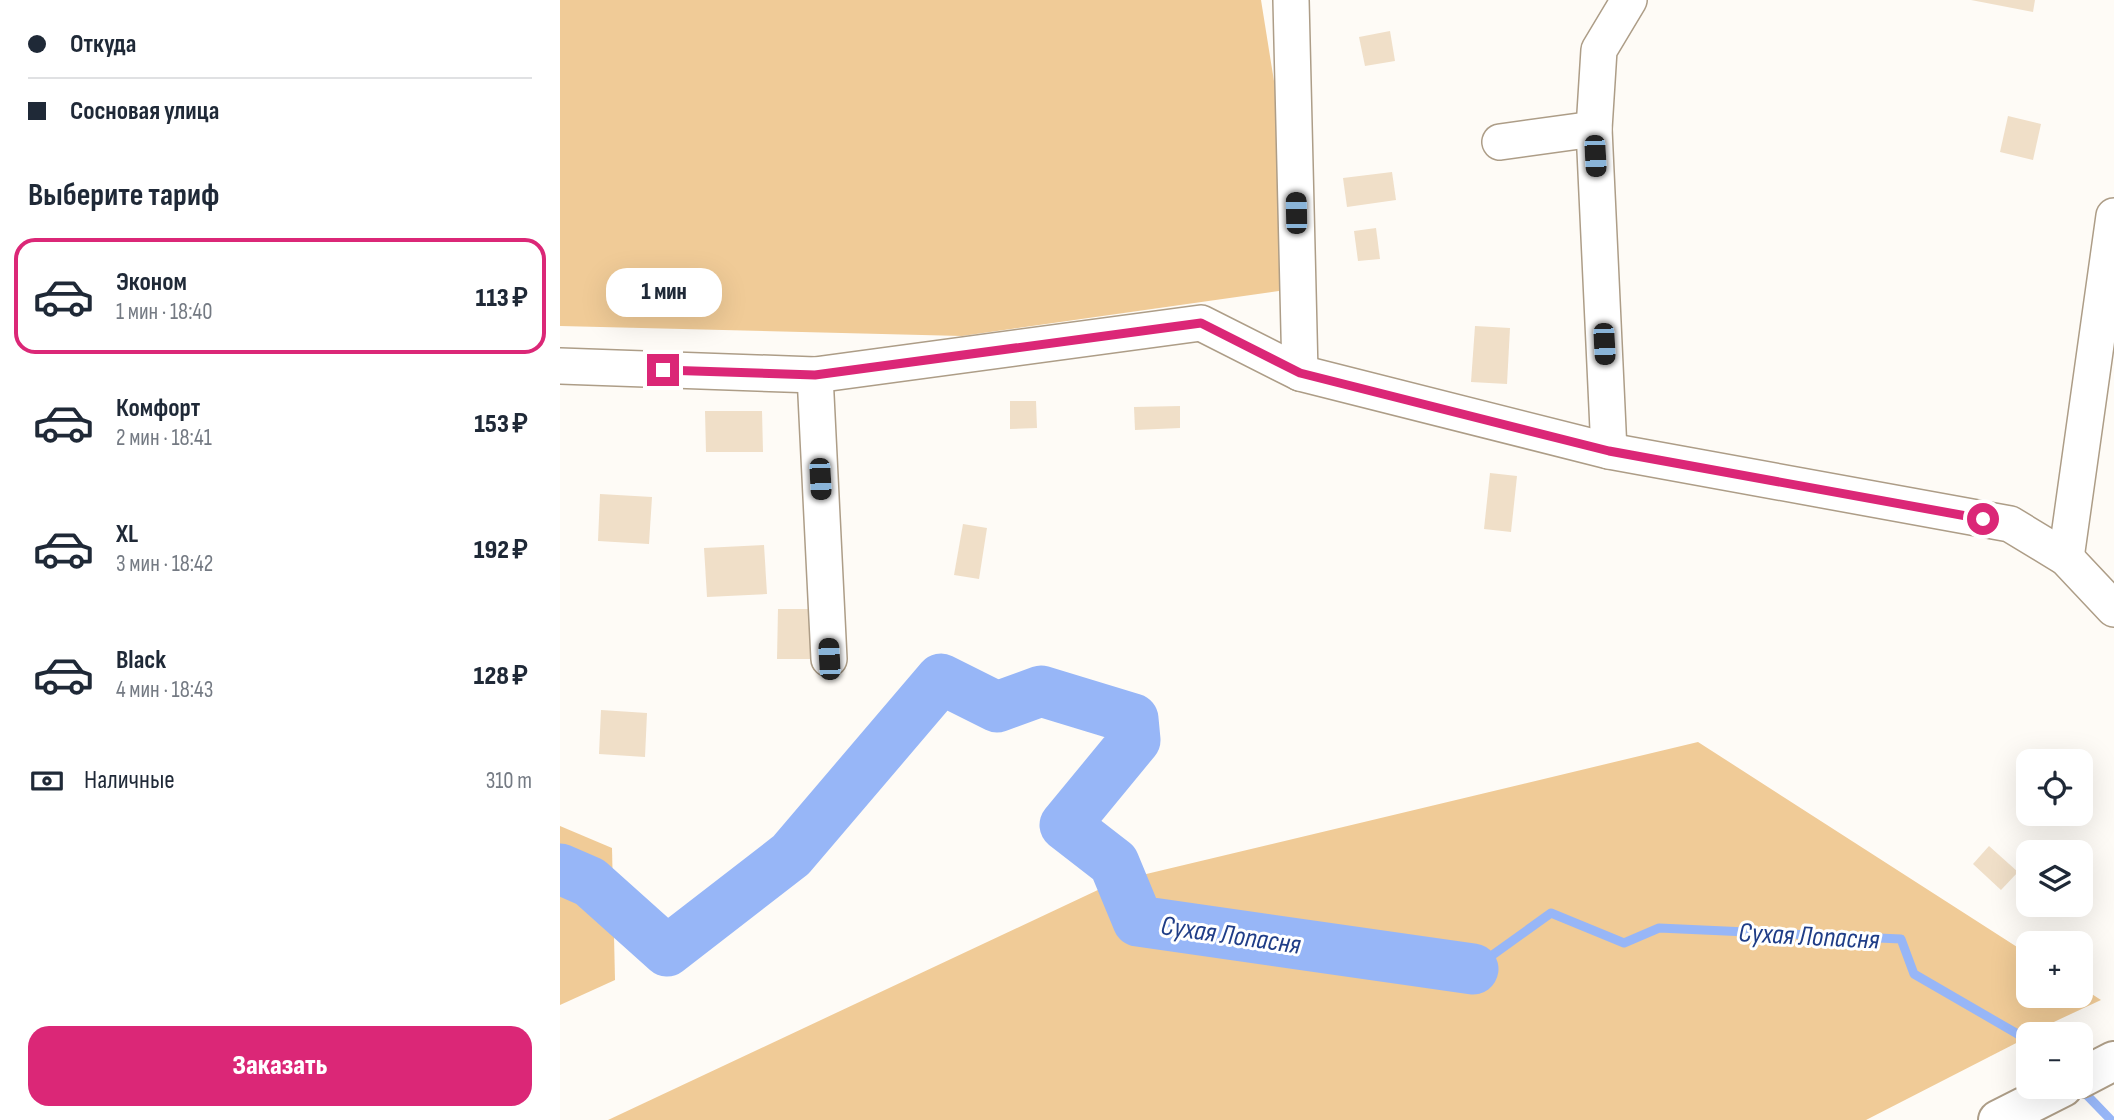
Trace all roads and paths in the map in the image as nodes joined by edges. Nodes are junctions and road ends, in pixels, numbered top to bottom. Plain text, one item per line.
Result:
1 (1291, 0) edge
2 (1629, 0) edge
3 (1594, 129) junction
4 (1500, 142) dead end
5 (2114, 216) edge
6 (561, 372) edge
7 (1300, 373) junction
8 (815, 375) junction
9 (1609, 451) junction
10 (2066, 558) junction
11 (2114, 609) edge
12 (829, 659) dead end
13 (2039, 1099) edge
14 (1998, 1120) edge

1 - 7 lane
2 - 3 lane
3 - 4 lane
3 - 9 lane
5 - 10 lane
6 - 8 lane
7 - 8 lane
7 - 9 lane
8 - 12 lane
9 - 10 lane
10 - 11 lane
13 - 14 main road

